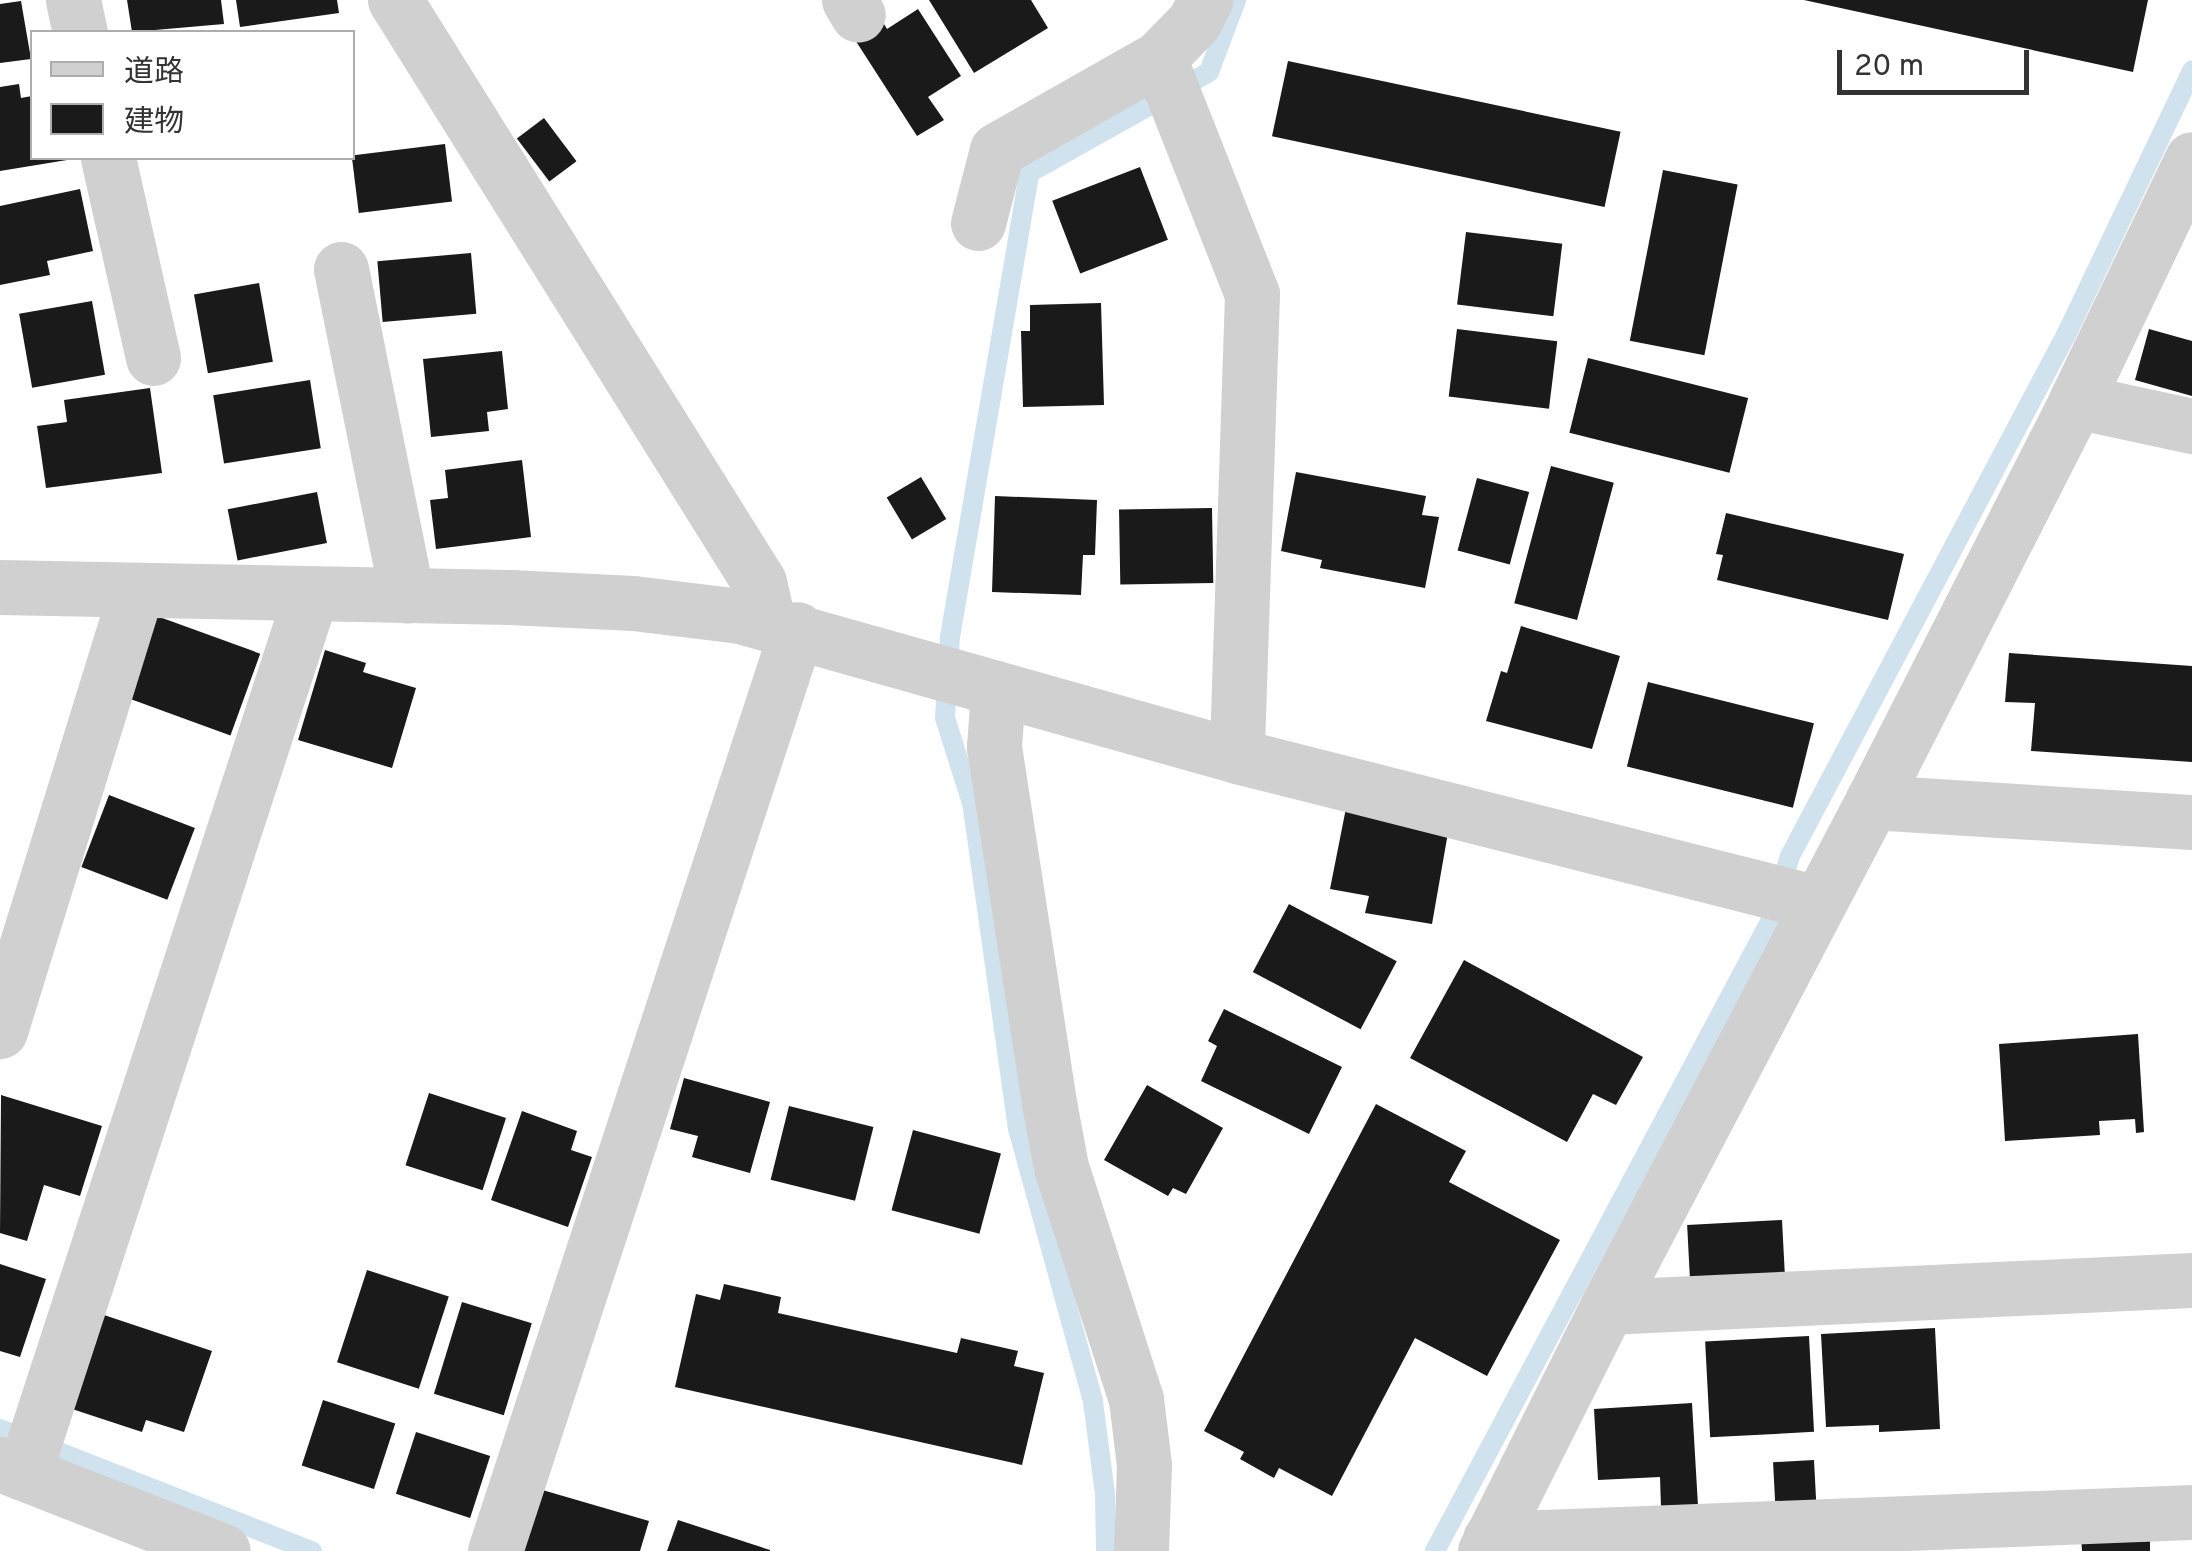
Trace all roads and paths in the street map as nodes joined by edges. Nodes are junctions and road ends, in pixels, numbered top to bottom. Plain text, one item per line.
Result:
1 (73, 0) edge
2 (395, 0) edge
3 (1205, 0) edge
4 (80, 30) edge
5 (1168, 81) junction
6 (2192, 159) edge
7 (108, 160) edge
8 (978, 223) dead end
9 (341, 269) dead end
10 (153, 358) dead end
11 (2076, 401) junction
12 (2192, 426) edge
13 (0, 588) edge
14 (136, 591) junction
15 (311, 594) junction
16 (407, 595) junction
17 (782, 625) junction
18 (964, 680) junction
19 (1236, 756) junction
20 (1872, 802) junction
21 (2192, 822) edge
22 (1793, 896) junction
23 (0, 1031) edge
24 (2192, 1280) edge
25 (1606, 1307) junction
26 (23, 1456) edge
27 (2192, 1512) edge
28 (1488, 1545) edge
29 (223, 1551) edge
30 (495, 1551) edge
31 (1141, 1551) edge

1 - 4 street
2 - 17 street
3 - 5 street
5 - 8 street
5 - 19 street
6 - 11 street
7 - 10 street
9 - 16 street
11 - 12 street
11 - 20 street
13 - 14 street
14 - 15 street
14 - 23 street
15 - 16 street
15 - 26 street
16 - 17 street
17 - 18 street
17 - 30 street
18 - 19 street
18 - 31 street
19 - 22 street
20 - 21 street
20 - 22 street
22 - 25 street
24 - 25 street
25 - 28 street
26 - 29 street
27 - 28 street

